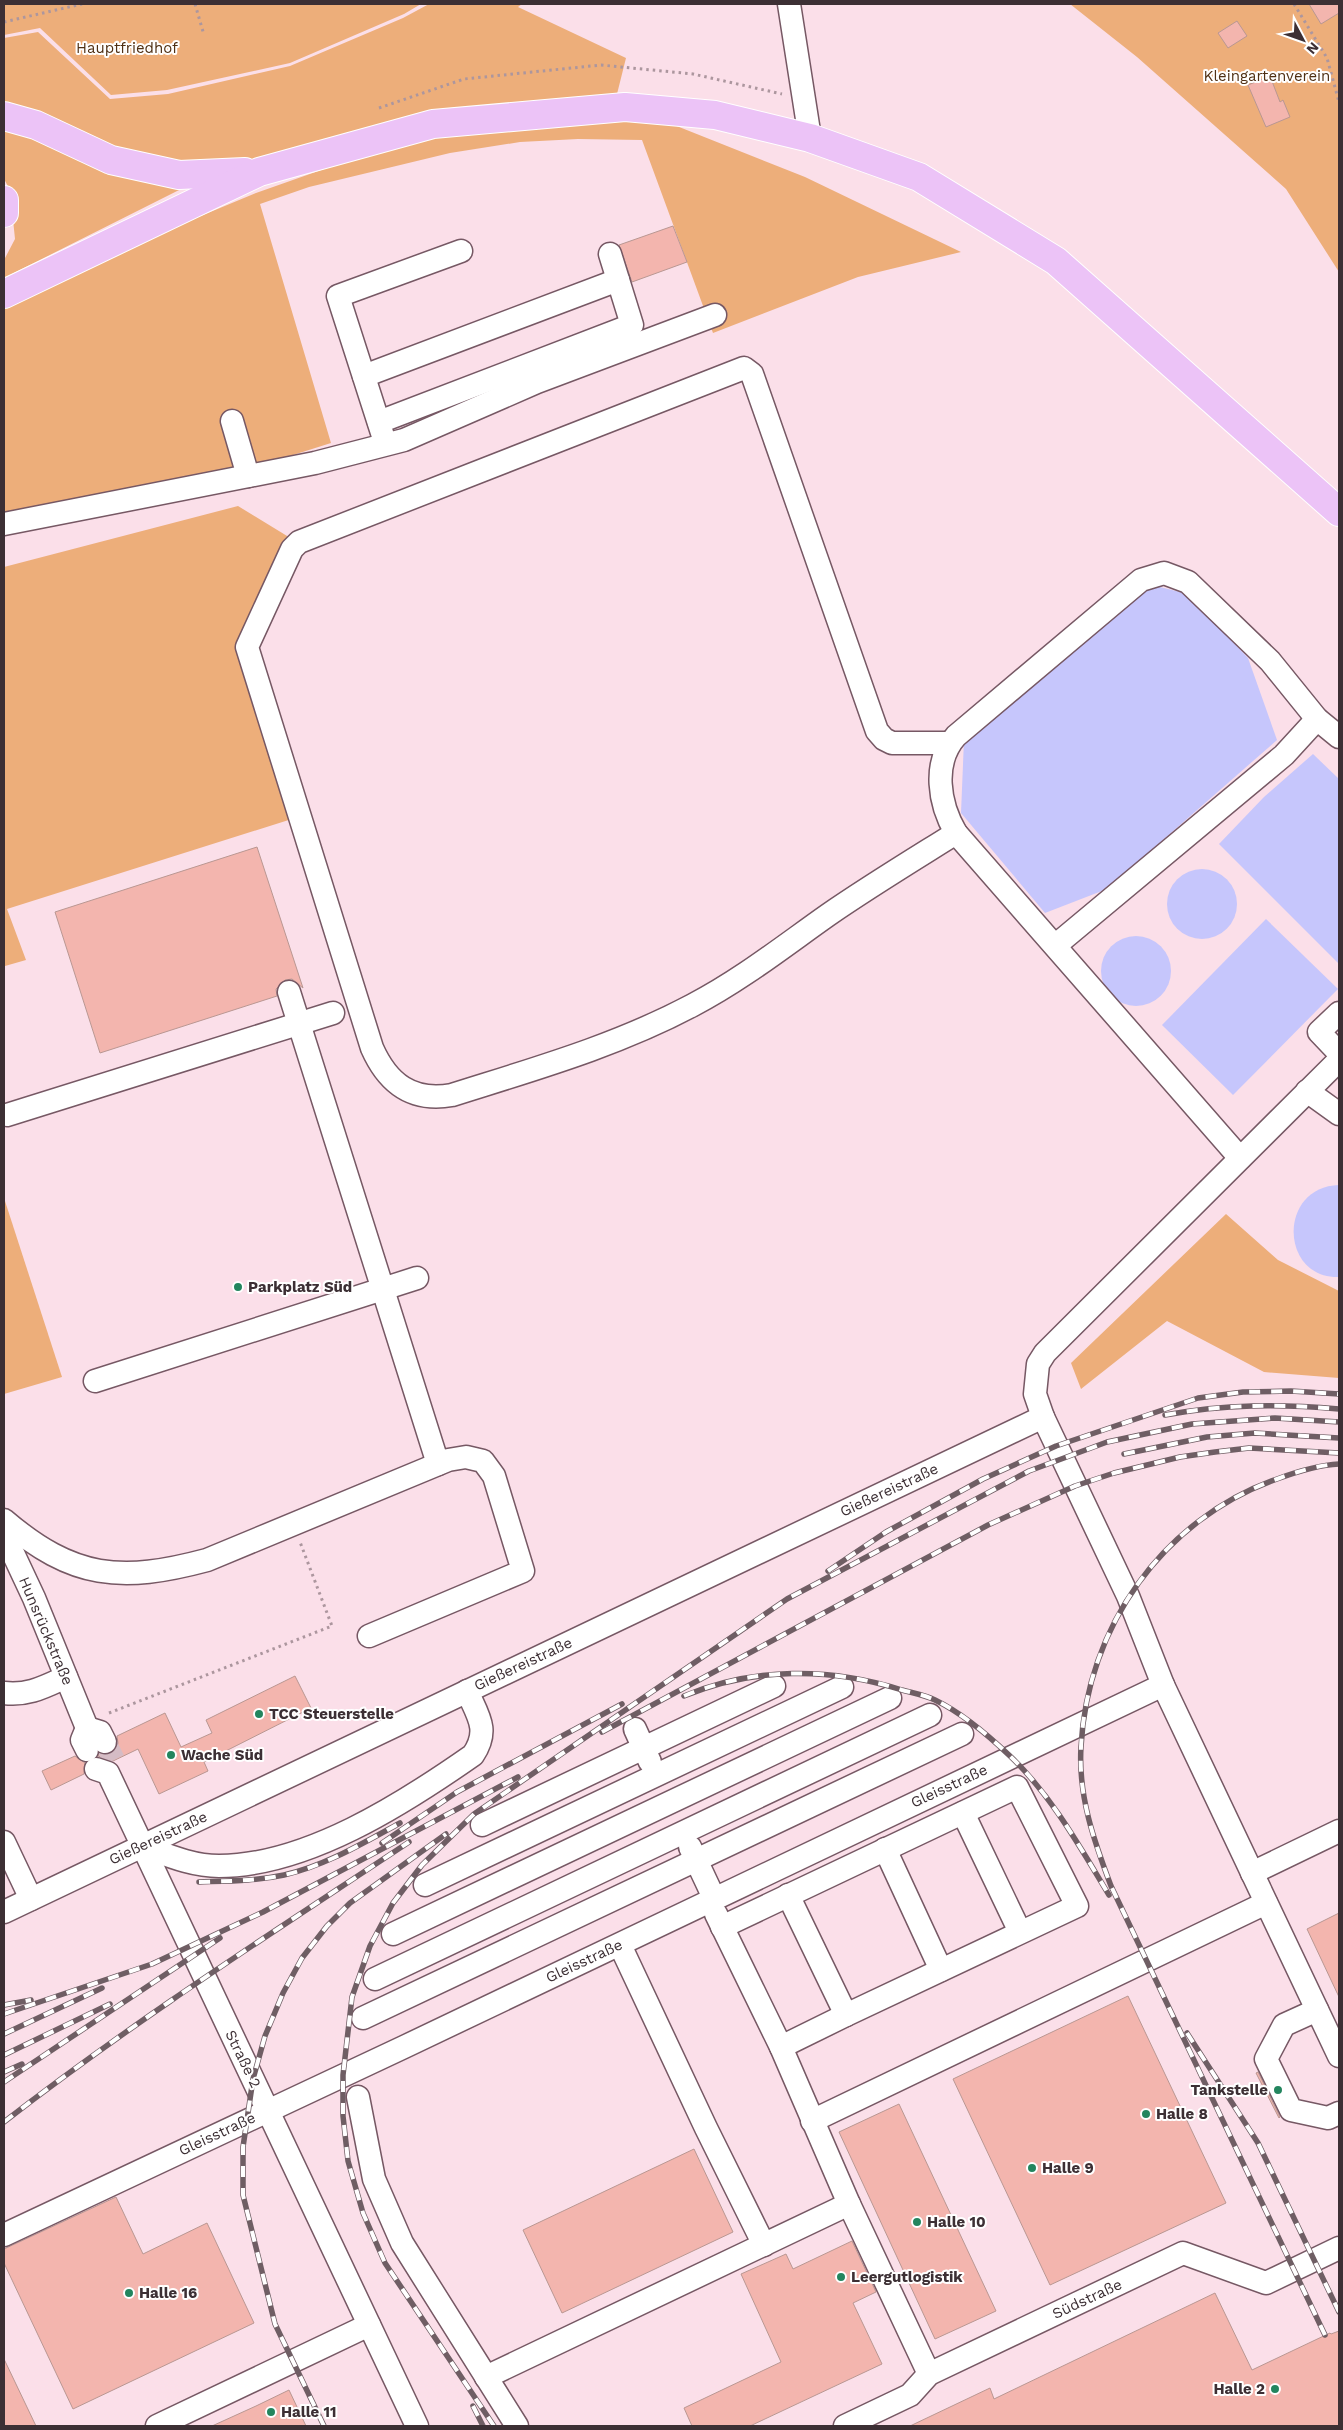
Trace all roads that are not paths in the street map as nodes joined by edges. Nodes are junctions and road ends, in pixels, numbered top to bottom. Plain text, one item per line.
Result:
1 (789, 4) edge
2 (4, 116) edge
3 (810, 138) junction
4 (259, 172) junction
5 (4, 200) edge
6 (4, 213) edge
7 (461, 251) dead end
8 (610, 254) dead end
9 (618, 280) junction
10 (4, 294) edge
11 (716, 315) dead end
12 (364, 376) junction
13 (232, 421) dead end
14 (379, 422) junction
15 (386, 444) junction
16 (248, 476) junction
17 (1339, 512) edge
18 (4, 524) edge
19 (1317, 719) junction
20 (1339, 737) edge
21 (949, 743) junction
22 (956, 833) junction
23 (1056, 946) junction
24 (289, 992) dead end
25 (333, 1013) dead end
26 (1339, 1013) edge
27 (298, 1023) junction
28 (1339, 1053) edge
29 (1339, 1060) edge
30 (1307, 1091) junction
31 (1339, 1114) edge
32 (7, 1116) dead end
33 (1240, 1158) junction
34 (417, 1278) dead end
35 (382, 1289) junction
36 (95, 1380) dead end
37 (1043, 1417) junction
38 (438, 1464) junction
39 (4, 1520) edge
40 (4, 1534) edge
41 (369, 1636) dead end
42 (66, 1677) junction
43 (1163, 1685) junction
44 (774, 1686) dead end
45 (842, 1687) dead end
46 (467, 1691) junction
47 (4, 1693) edge
48 (890, 1698) dead end
49 (930, 1715) dead end
50 (962, 1734) dead end
51 (639, 1739) junction
52 (97, 1749) joint
53 (656, 1775) junction
54 (670, 1803) junction
55 (963, 1813) junction
56 (482, 1825) dead end
57 (1339, 1831) edge
58 (683, 1832) junction
59 (4, 1842) edge
60 (142, 1846) junction
61 (885, 1849) junction
62 (696, 1860) junction
63 (1252, 1873) junction
64 (425, 1885) dead end
65 (788, 1895) junction
66 (31, 1899) junction
67 (712, 1899) junction
68 (1266, 1903) junction
69 (4, 1912) edge
70 (722, 1927) junction
71 (1020, 1932) junction
72 (393, 1934) dead end
73 (620, 1944) junction
74 (941, 1970) junction
75 (375, 1979) dead end
76 (1317, 2010) junction
77 (846, 2014) junction
78 (363, 2018) dead end
79 (781, 2047) junction
80 (1339, 2056) edge
81 (358, 2097) dead end
82 (268, 2110) junction
83 (1339, 2113) edge
84 (812, 2121) junction
85 (849, 2204) junction
86 (4, 2236) edge
87 (764, 2245) junction
88 (1339, 2248) edge
89 (369, 2325) junction
90 (929, 2374) junction
91 (486, 2377) junction
92 (188, 2420) edge
93 (157, 2426) edge
94 (417, 2426) edge
95 (517, 2426) edge
96 (845, 2426) edge

1 - 3 street
2 - 4 main road
3 - 4 main road
3 - 17 main road
4 - 10 main road
5 - 6 main road
7 - 12 street
8 - 9 street
9 - 12 street
9 - 14 street
11 - 15 street
12 - 14 street
13 - 16 street
14 - 15 street
15 - 16 street
16 - 18 street
19 - 20 street
19 - 21 street
19 - 23 street
21 - 22 street
21 - 22 street
22 - 23 street
23 - 33 street
24 - 27 street
25 - 27 street
26 - 28 street
27 - 32 street
27 - 35 street
29 - 30 street
30 - 31 street
30 - 33 street
33 - 37 street
34 - 35 street
35 - 36 street
35 - 38 street
37 - 43 street
37 - 46 street, Gießereistraße
38 - 39 street
38 - 41 street
40 - 42 street, Hunsrückstraße
42 - 47 street
42 - 52 street, Hunsrückstraße
43 - 63 street
43 - 67 street, Gleisstraße
44 - 51 street
45 - 53 street
46 - 60 street, Gießereistraße
46 - 60 street
48 - 54 street
49 - 58 street
50 - 62 street
51 - 53 street
51 - 56 street
52 - 60 street, Straße 2
53 - 54 street
53 - 64 street
54 - 58 street
54 - 72 street
55 - 61 street
55 - 71 street
55 - 71 street
57 - 63 street
58 - 62 street
58 - 75 street
59 - 66 street
60 - 66 street, Gießereistraße
60 - 82 street, Straße 2
61 - 65 street
61 - 74 street
62 - 67 street
62 - 78 street
63 - 68 street
65 - 70 street
65 - 77 street
66 - 69 street, Gießereistraße
67 - 70 street
67 - 73 street, Gleisstraße
68 - 76 street
68 - 84 street
70 - 79 street
71 - 74 street
73 - 82 street, Gleisstraße
73 - 87 street
74 - 77 street
76 - 80 street
76 - 83 street
77 - 79 street
79 - 84 street
81 - 91 street
82 - 86 street, Gleisstraße
82 - 89 street, Straße 2
84 - 85 street
85 - 87 street
85 - 90 street
87 - 91 street
88 - 90 street, Südstraße
89 - 92 street
89 - 94 street, Straße 2
90 - 96 street, Südstraße
91 - 95 street
92 - 93 street

